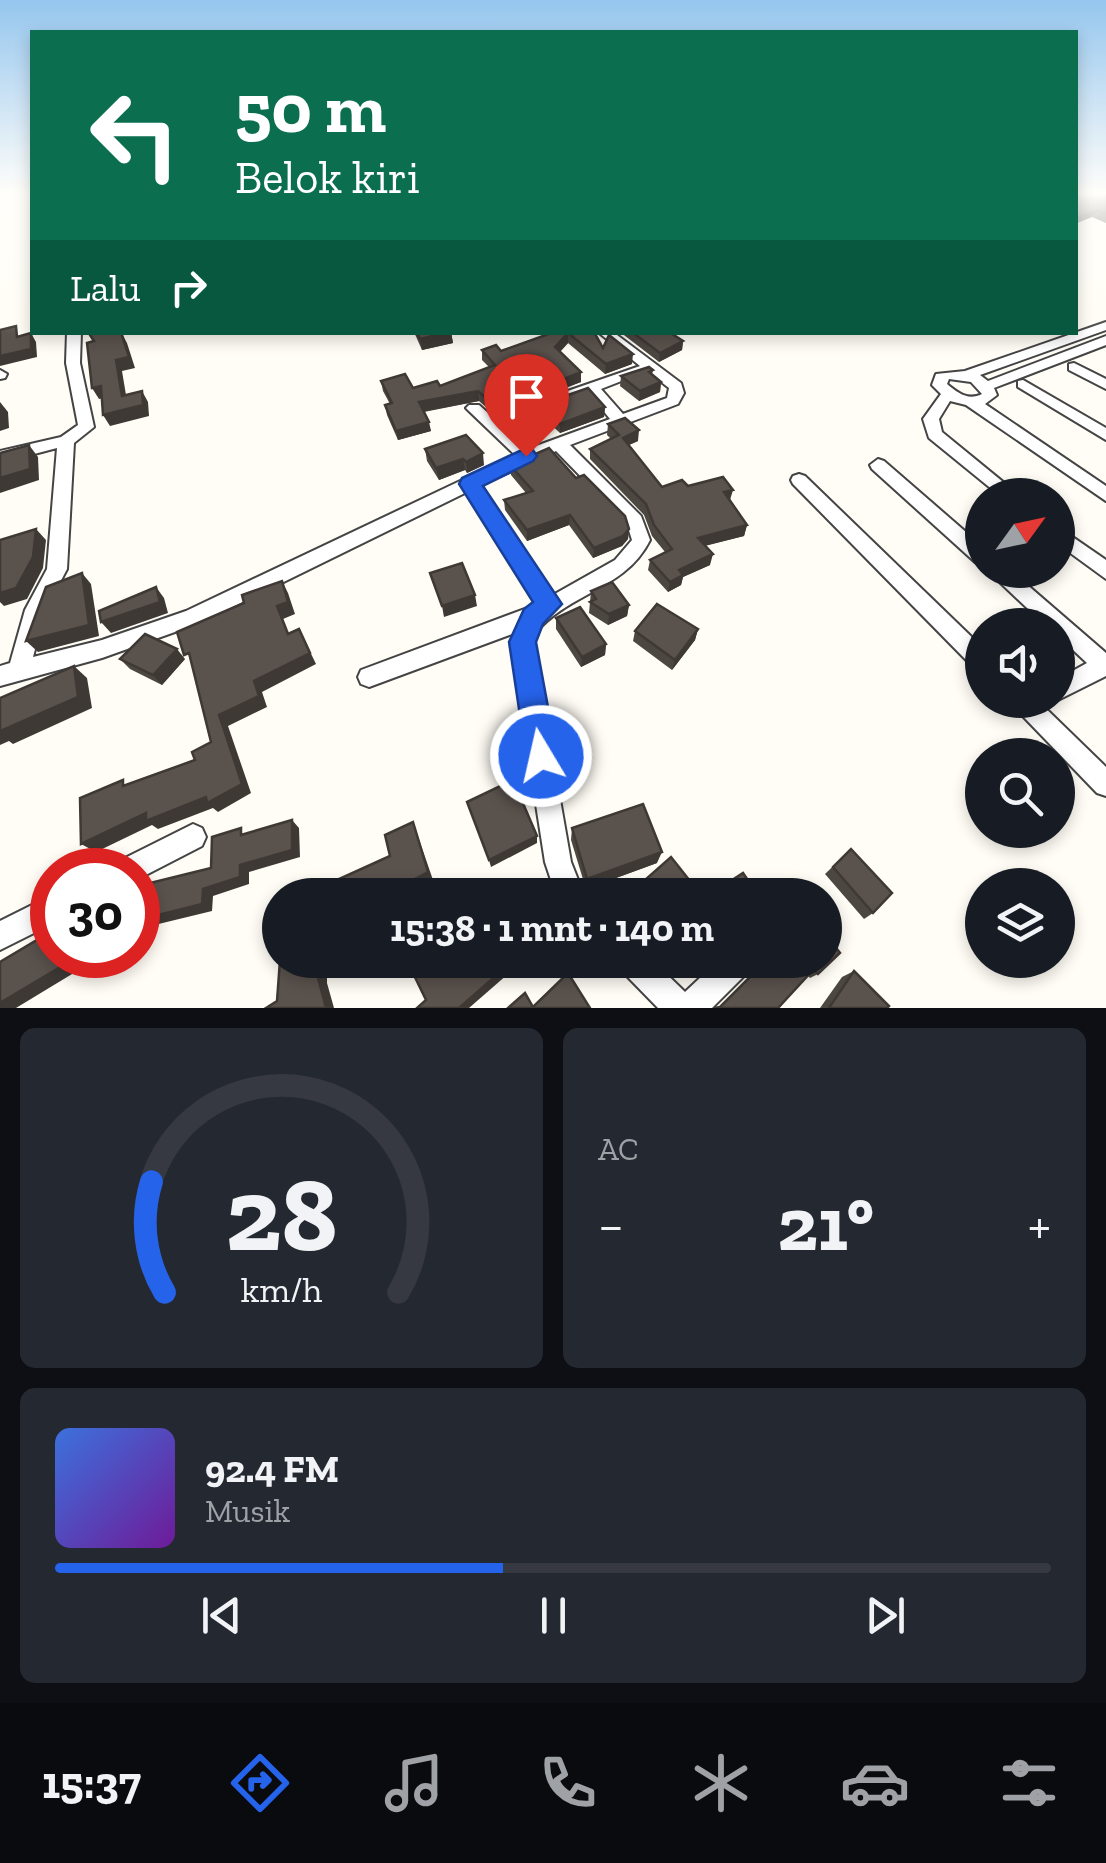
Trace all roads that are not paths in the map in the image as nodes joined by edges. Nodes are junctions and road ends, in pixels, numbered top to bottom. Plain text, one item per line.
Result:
1 (1106, 326) edge
2 (74, 335) edge
3 (608, 335) edge
4 (1106, 340) edge
5 (651, 366) junction
6 (1074, 367) dead end
7 (968, 375) junction
8 (1024, 384) dead end
9 (1106, 385) edge
10 (987, 386) junction
11 (594, 390) junction
12 (948, 394) junction
13 (567, 396) edge
14 (971, 402) junction
15 (474, 408) dead end
16 (620, 421) junction
17 (1106, 435) edge
18 (66, 441) junction
19 (558, 443) junction
20 (526, 456) junction
21 (0, 457) edge
22 (878, 464) dead end
23 (989, 478) edge
24 (799, 480) dead end
25 (470, 484) junction
26 (1106, 495) edge
27 (965, 542) edge
28 (1075, 547) edge
29 (1106, 571) edge
30 (1018, 588) edge
31 (541, 611) junction
32 (965, 644) edge
33 (1105, 664) edge
34 (10, 673) edge
35 (369, 678) dead end
36 (1075, 681) edge
37 (1045, 718) edge
38 (1106, 784) edge
39 (193, 836) dead end
40 (160, 853) edge
41 (564, 878) edge
42 (30, 920) edge
43 (0, 936) edge
44 (648, 978) edge
45 (721, 978) edge
46 (679, 1008) edge
47 (690, 1008) edge

1 - 7 street
2 - 18 street
3 - 5 street
4 - 10 street
5 - 11 street
5 - 16 street
6 - 9 street
7 - 10 street
7 - 12 street
8 - 17 street
10 - 14 street
11 - 13 street
11 - 16 street
12 - 14 street
12 - 23 street
14 - 26 street
15 - 20 street
16 - 19 street
18 - 21 street
18 - 34 street
19 - 20 street
19 - 31 street
20 - 25 street
22 - 27 street
24 - 32 street
25 - 31 street
25 - 34 street
28 - 29 street
30 - 33 street
31 - 35 street
31 - 41 street
33 - 36 street
37 - 38 street
39 - 40 street
42 - 43 street
44 - 46 street
45 - 47 street

